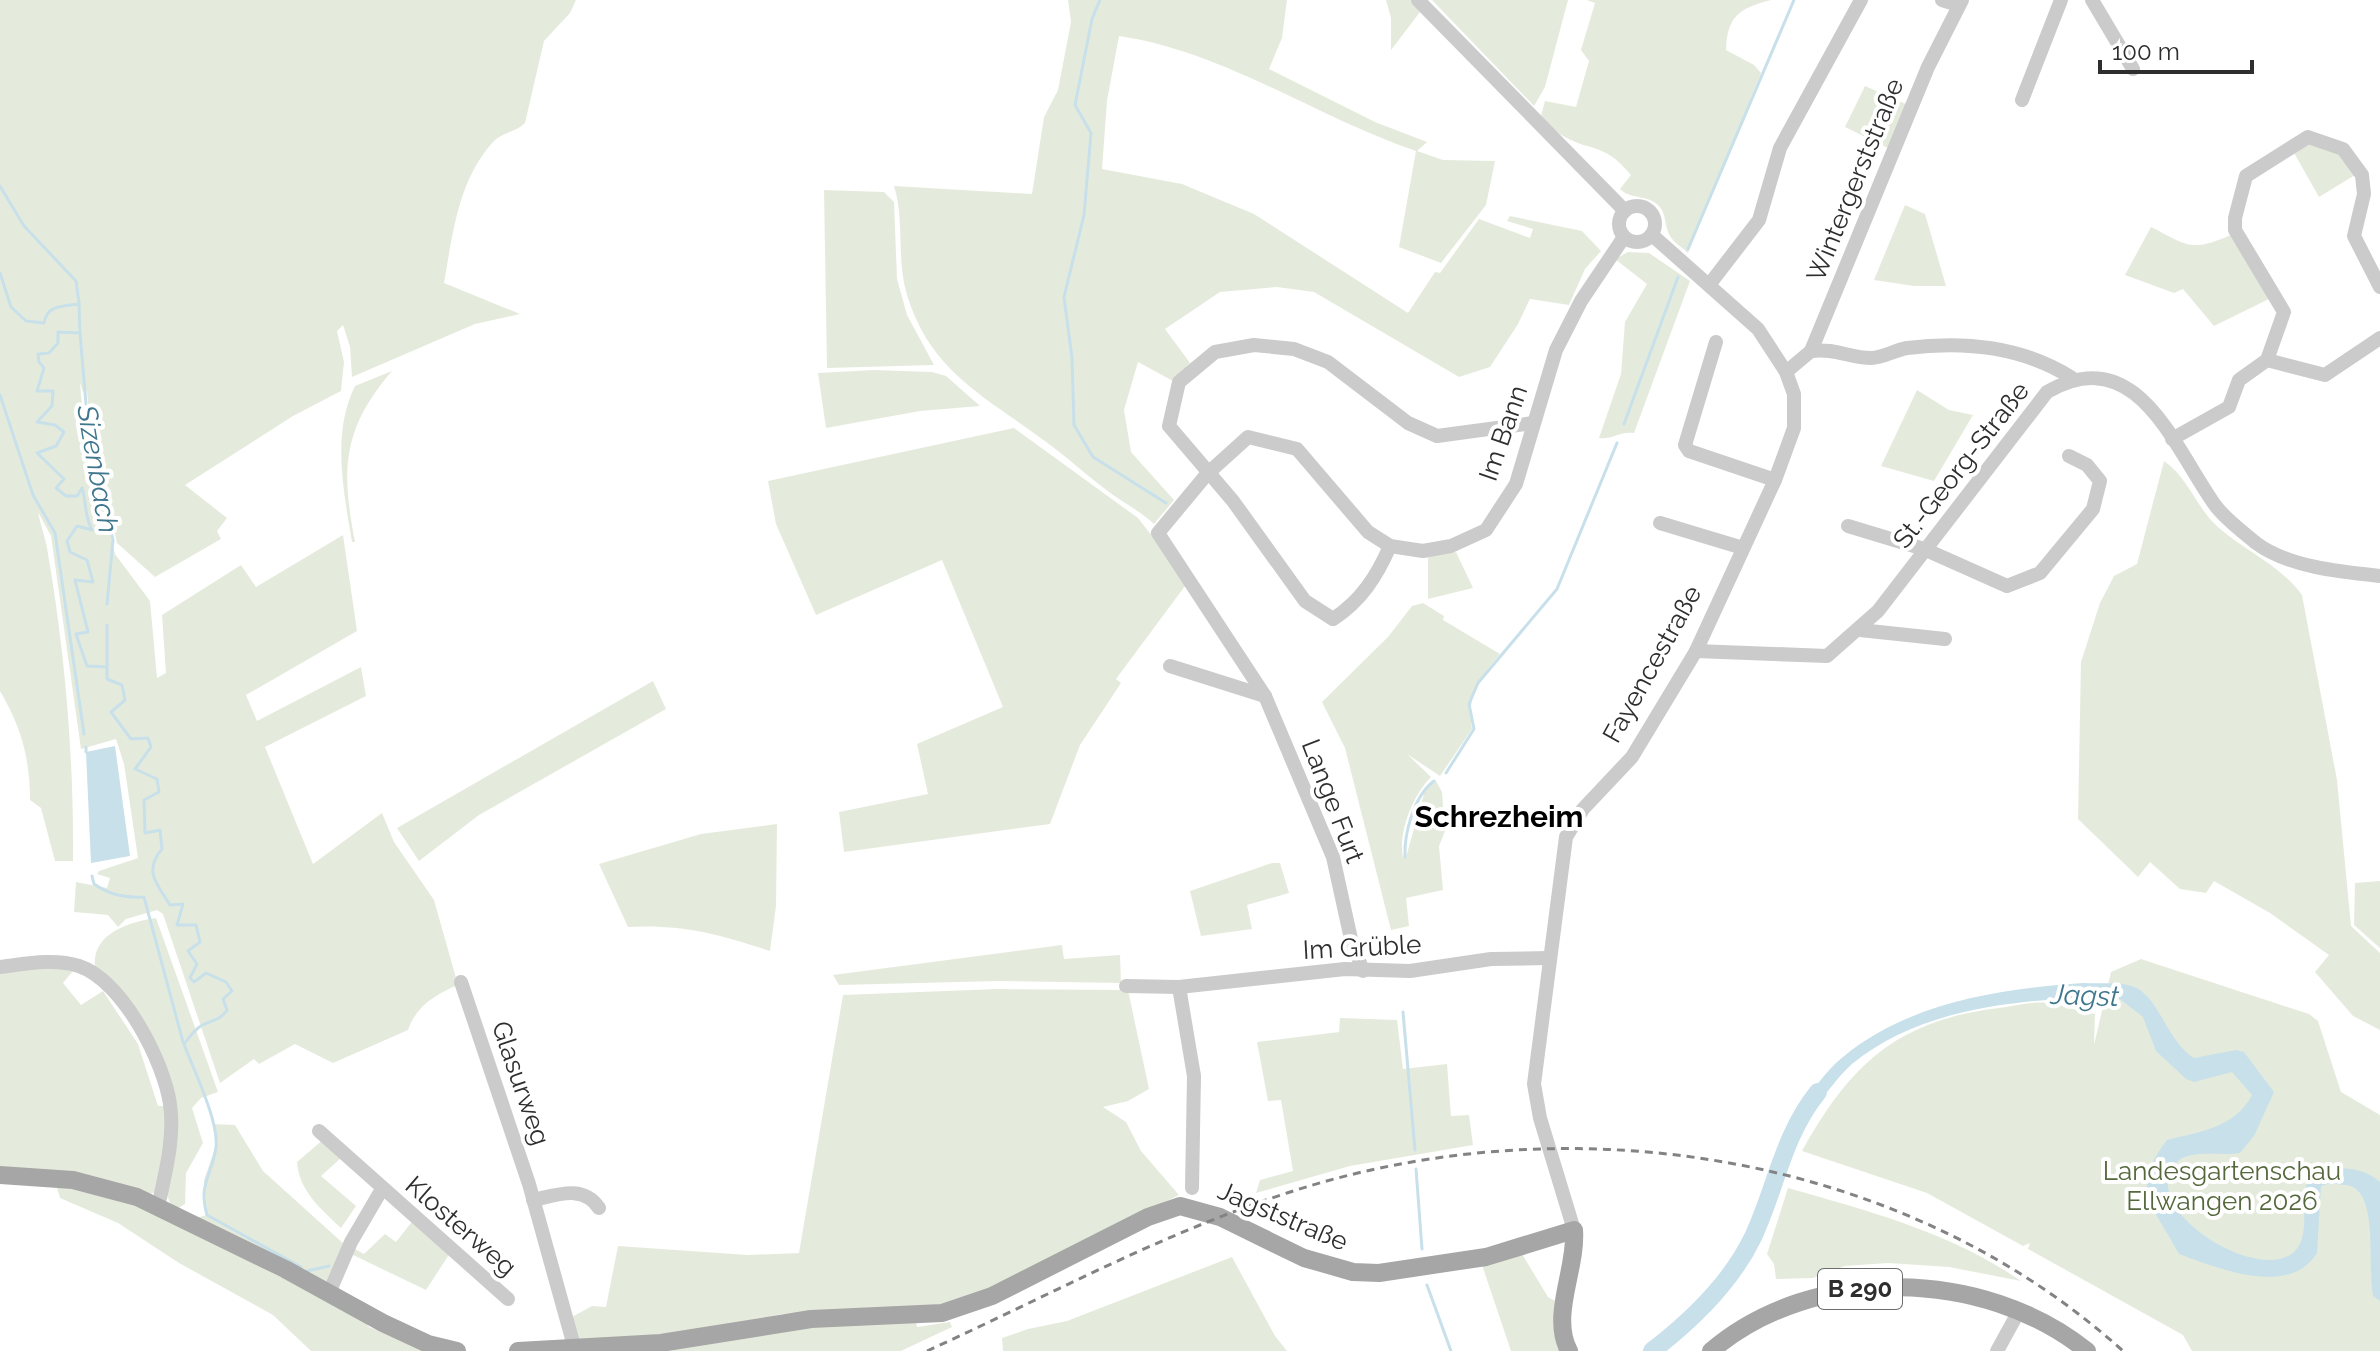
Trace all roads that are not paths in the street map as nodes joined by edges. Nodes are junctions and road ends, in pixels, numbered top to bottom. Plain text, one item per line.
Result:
1 (1418, 0) edge
2 (1861, 0) edge
3 (1942, 0) edge
4 (2061, 0) edge
5 (2092, 0) edge
6 (1960, 2) edge
7 (2133, 69) dead end
8 (2022, 100) dead end
9 (1625, 211) junction
10 (1652, 235) junction
11 (1624, 237) junction
12 (1709, 285) junction
13 (2380, 287) edge
14 (2380, 338) edge
15 (1716, 342) dead end
16 (1811, 351) junction
17 (2267, 360) junction
18 (1786, 372) junction
19 (2072, 378) junction
20 (1533, 423) junction
21 (2172, 439) junction
22 (2069, 456) dead end
23 (1207, 474) junction
24 (1775, 480) junction
25 (1660, 523) dead end
26 (1848, 526) dead end
27 (1390, 546) junction
28 (1743, 548) junction
29 (1924, 549) junction
30 (2380, 576) edge
31 (1860, 630) junction
32 (1945, 639) dead end
33 (1696, 651) junction
34 (1170, 666) dead end
35 (1265, 696) junction
36 (1548, 958) junction
37 (0, 967) edge
38 (1363, 971) junction
39 (461, 982) dead end
40 (1126, 986) dead end
41 (1179, 987) junction
42 (319, 1131) dead end
43 (0, 1175) edge
44 (1192, 1188) dead end
45 (382, 1189) junction
46 (533, 1200) junction
47 (158, 1207) junction
48 (599, 1208) dead end
49 (1574, 1230) junction
50 (329, 1293) junction
51 (508, 1299) dead end
52 (2019, 1311) junction
53 (574, 1346) junction
54 (534, 1350) edge
55 (457, 1351) edge
56 (1569, 1351) edge
57 (1711, 1351) edge
58 (1997, 1351) edge
59 (2087, 1351) edge

1 - 9 street, Fayencestraße
2 - 12 street
3 - 6 street
4 - 8 street
5 - 7 street
6 - 16 street, Wintergerststraße
9 - 10 street, Fayencestraße
9 - 11 street
10 - 11 street
10 - 12 street, Fayencestraße
11 - 20 street, Im Bann
12 - 18 street, Fayencestraße
13 - 17 street
14 - 17 street
15 - 24 street
16 - 18 street, Wintergerststraße
16 - 19 street
17 - 21 street
18 - 24 street, Fayencestraße
19 - 21 street
19 - 29 street, St.-Georg-Straße
20 - 23 street
20 - 27 street, Im Bann
21 - 30 street
22 - 29 street
23 - 27 street
23 - 27 street
23 - 35 street, Lange Furt
24 - 28 street, Fayencestraße
25 - 28 street
26 - 29 street
28 - 33 street, Fayencestraße
29 - 31 street, St.-Georg-Straße
31 - 32 street
31 - 33 street, St.-Georg-Straße
33 - 36 street, Fayencestraße
34 - 35 street
35 - 38 street, Lange Furt
36 - 38 street, Im Grüble
36 - 49 street, Fayencestraße
37 - 47 street
38 - 41 street, Im Grüble
39 - 46 street, Glasurweg
40 - 41 street, Im Grüble
41 - 44 street
42 - 45 street, Klosterweg
43 - 47 main road
45 - 50 street, Klosterweg
45 - 51 street, Klosterweg
46 - 48 street
46 - 53 street, Glasurweg
47 - 50 main road
49 - 53 main road, Jagststraße
49 - 56 main road, Fayencestraße
50 - 55 main road
52 - 57 main road, B 290
52 - 58 street
52 - 59 main road, B 290
53 - 54 main road, Jagststraße

